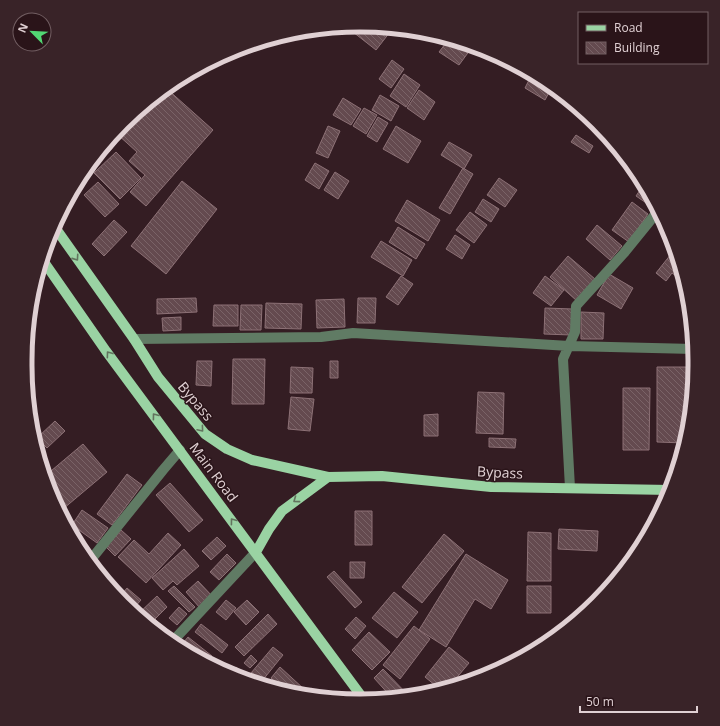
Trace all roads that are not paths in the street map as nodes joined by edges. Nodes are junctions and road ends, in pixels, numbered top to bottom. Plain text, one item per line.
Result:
1 (654, 216) edge
2 (58, 232) edge
3 (46, 265) edge
4 (134, 339) junction
5 (569, 346) junction
6 (687, 349) edge
7 (180, 450) junction
8 (328, 477) junction
9 (570, 488) junction
10 (664, 490) edge
11 (256, 552) junction
12 (93, 557) edge
13 (176, 637) edge
14 (361, 694) edge

1 - 5 street
2 -> 4 main road
7 -> 3 main road, Main Road
4 - 5 street
4 -> 8 main road, Bypass
5 - 6 street
5 - 9 street
11 -> 7 main road, Main Road
7 - 12 street
8 - 9 main road, Bypass
8 -> 11 main road
9 - 10 main road, Bypass
11 - 13 street
11 - 14 main road, Main Road

